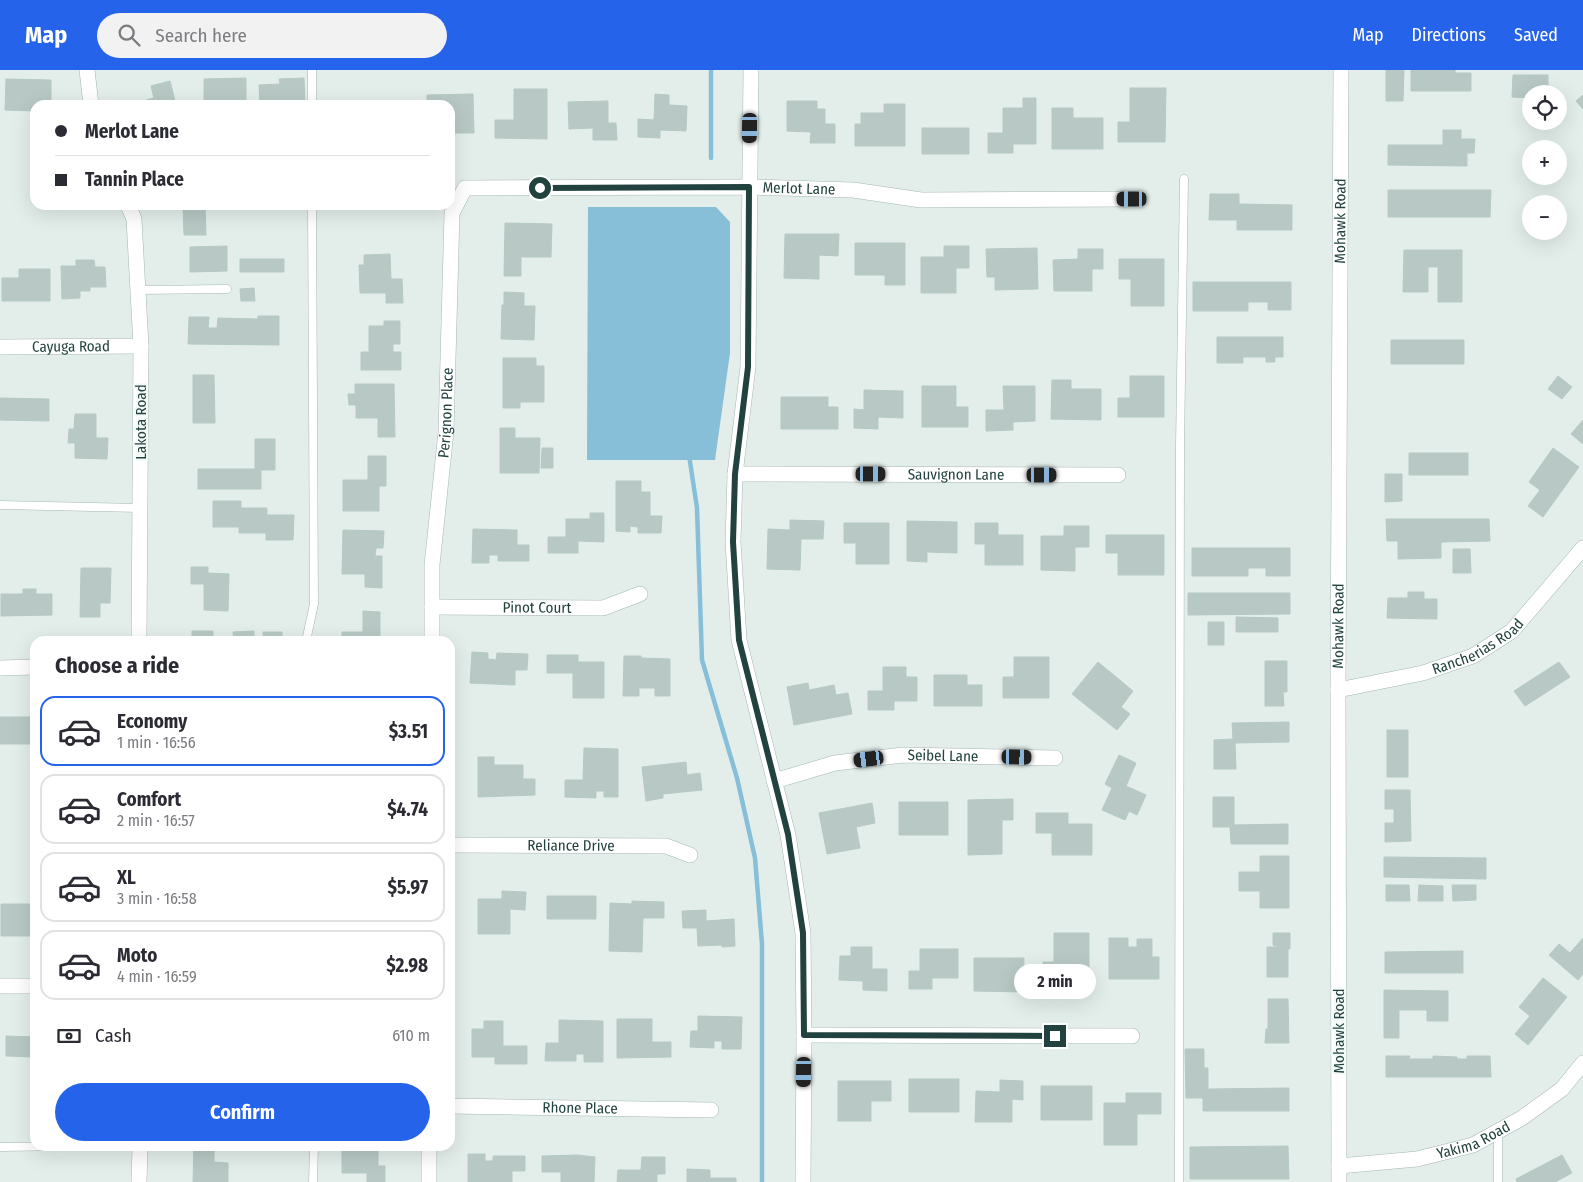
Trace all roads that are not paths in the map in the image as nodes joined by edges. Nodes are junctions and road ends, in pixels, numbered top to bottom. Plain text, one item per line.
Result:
1 (87, 70) edge
2 (312, 70) edge
3 (751, 70) edge
4 (1341, 70) edge
5 (90, 100) edge
6 (312, 100) edge
7 (1184, 179) dead end
8 (749, 187) junction
9 (465, 188) joint
10 (1132, 199) dead end
11 (455, 207) edge
12 (130, 210) edge
13 (312, 210) edge
14 (454, 210) edge
15 (227, 289) dead end
16 (138, 290) junction
17 (141, 346) junction
18 (0, 347) edge
19 (735, 474) junction
20 (1118, 475) dead end
21 (0, 505) edge
22 (140, 508) junction
23 (1583, 548) edge
24 (640, 594) dead end
25 (432, 607) junction
26 (139, 636) edge
27 (307, 636) edge
28 (432, 636) edge
29 (0, 668) edge
30 (30, 668) edge
31 (1338, 690) junction
32 (1055, 758) dead end
33 (774, 781) junction
34 (455, 845) edge
35 (690, 855) dead end
36 (0, 986) edge
37 (30, 986) edge
38 (804, 1035) junction
39 (1132, 1036) dead end
40 (1583, 1063) edge
41 (455, 1106) edge
42 (711, 1110) dead end
43 (1498, 1132) junction
44 (0, 1147) edge
45 (30, 1147) edge
46 (140, 1151) edge
47 (314, 1151) edge
48 (430, 1151) edge
49 (1340, 1166) junction
50 (139, 1182) edge
51 (313, 1182) edge
52 (429, 1182) edge
53 (803, 1182) edge
54 (1179, 1182) edge
55 (1339, 1182) edge
56 (1498, 1182) edge

1 - 5 street
2 - 6 lane
3 - 8 street
4 - 31 street, Mohawk Road
7 - 54 lane
8 - 9 street, Merlot Lane
8 - 10 street, Merlot Lane
8 - 19 street
9 - 11 street, Perignon Place
12 - 16 street, Lakota Road
13 - 27 lane
14 - 25 street, Perignon Place
15 - 16 lane
16 - 17 street, Lakota Road
17 - 18 street, Cayuga Road
17 - 22 street, Lakota Road
19 - 20 street, Sauvignon Lane
19 - 33 street
21 - 22 lane
22 - 26 street, Lakota Road
23 - 31 street, Rancherias Road
24 - 25 street, Pinot Court
25 - 28 street, Perignon Place
29 - 30 street
31 - 49 street, Mohawk Road
32 - 33 street, Seibel Lane
33 - 38 street
34 - 35 street, Reliance Drive
36 - 37 street
38 - 39 street
38 - 53 street
40 - 43 street, Yakima Road
41 - 42 street, Rhone Place
43 - 49 street, Yakima Road
43 - 56 lane
44 - 45 lane
46 - 50 street
47 - 51 lane
48 - 52 street
49 - 55 street, Mohawk Road

